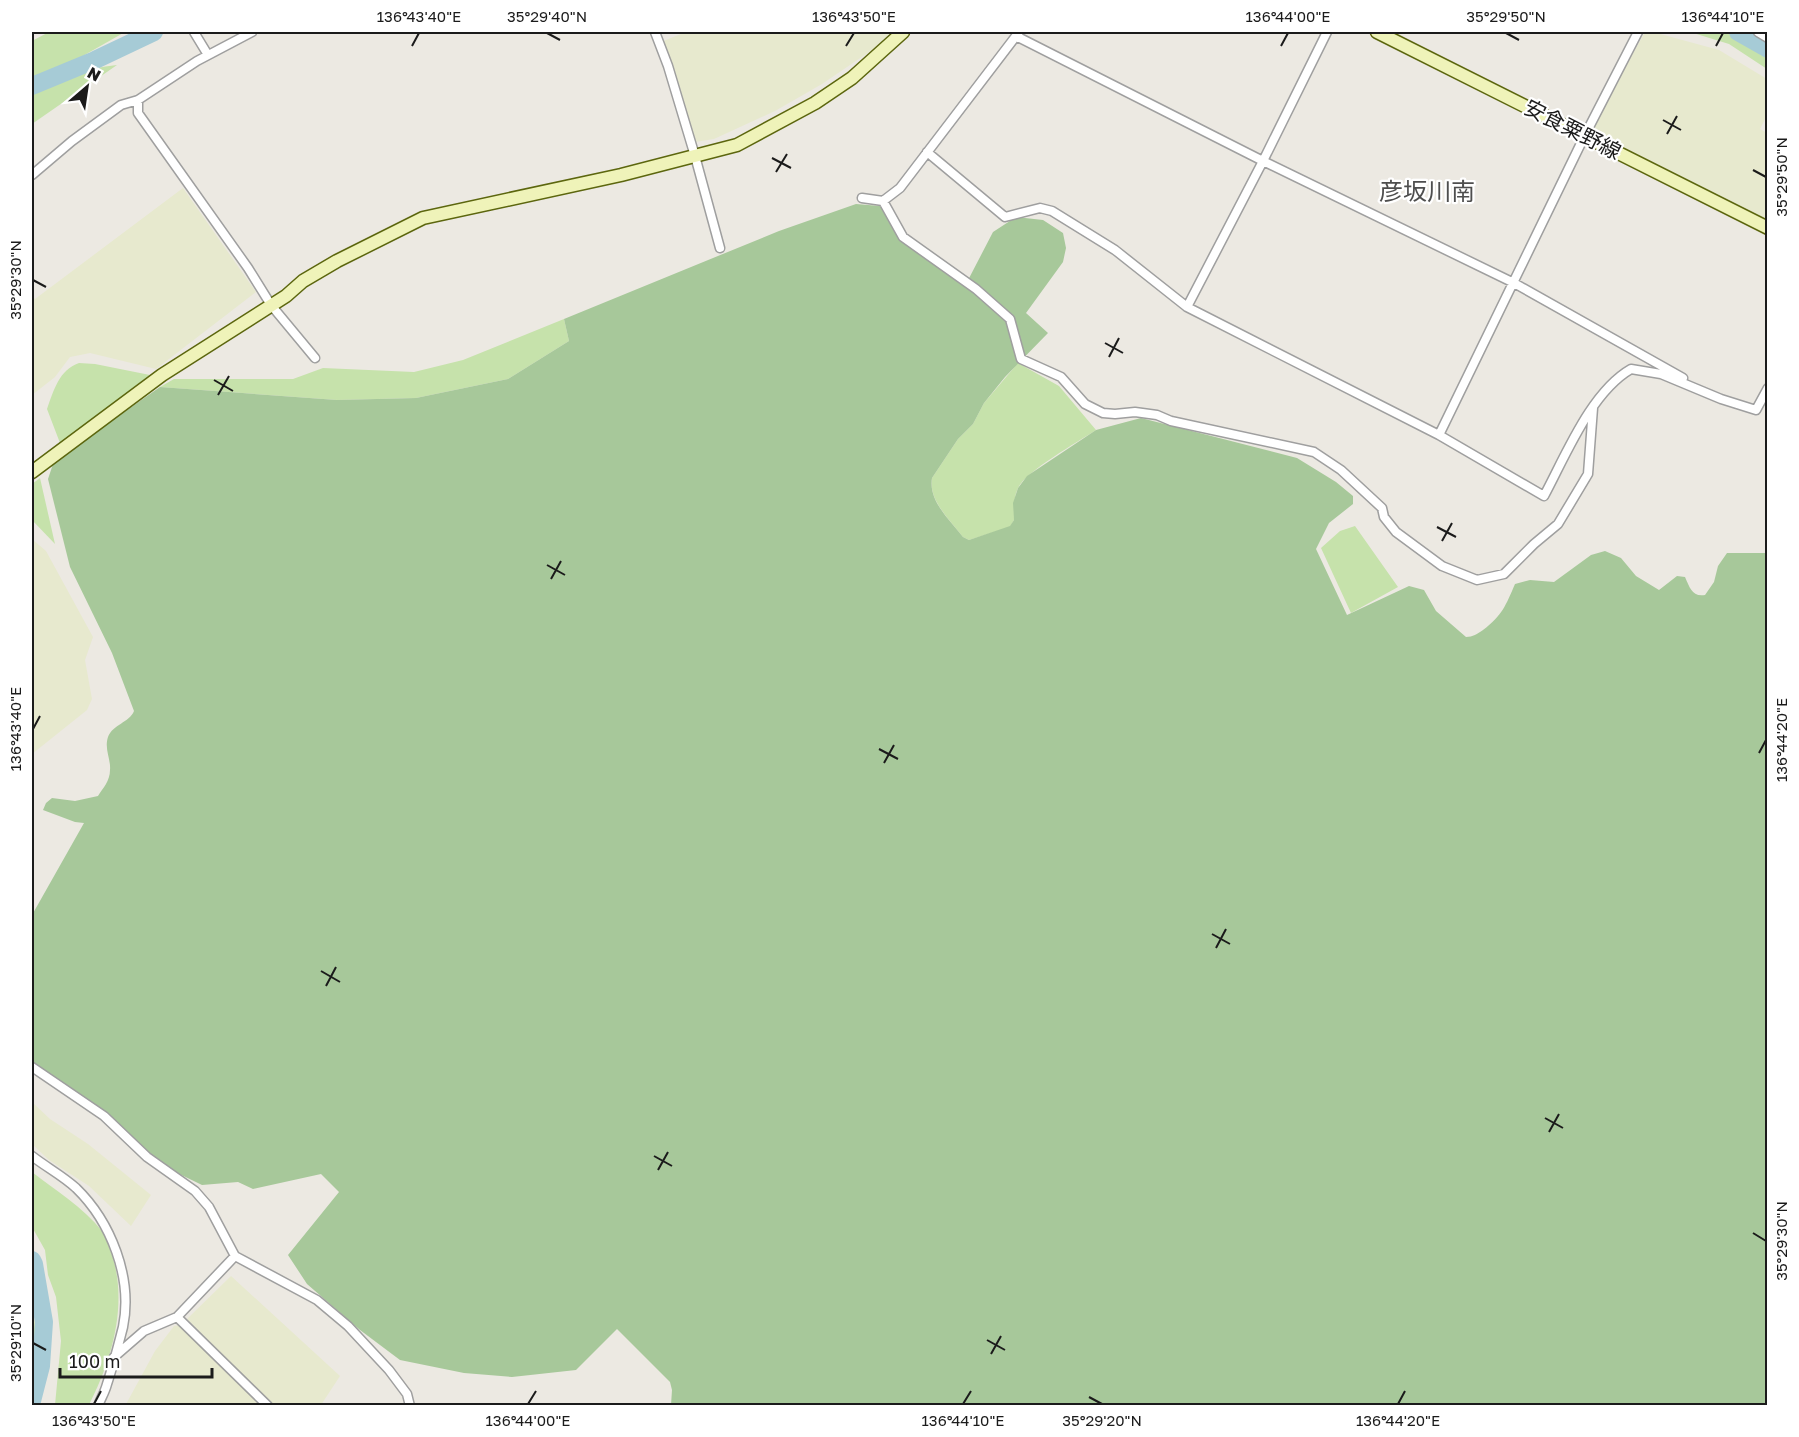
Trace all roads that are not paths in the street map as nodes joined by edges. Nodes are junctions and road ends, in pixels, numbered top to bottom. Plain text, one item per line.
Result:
1 (194, 32) edge
2 (252, 32) edge
3 (655, 32) edge
4 (903, 32) edge
5 (1327, 32) edge
6 (1377, 32) edge
7 (1638, 32) edge
8 (1758, 32) edge
9 (1017, 34) edge
10 (1767, 38) edge
11 (208, 55) junction
12 (138, 100) junction
13 (1585, 135) junction
14 (927, 152) junction
15 (694, 156) junction
16 (1263, 161) junction
17 (32, 175) edge
18 (862, 198) dead end
19 (883, 201) junction
20 (1767, 228) edge
21 (720, 248) dead end
22 (1514, 283) junction
23 (272, 305) junction
24 (1187, 306) junction
25 (315, 358) dead end
26 (1767, 388) edge
27 (1721, 399) junction
28 (1594, 405) junction
29 (1439, 435) junction
30 (32, 472) edge
31 (32, 1067) edge
32 (32, 1156) edge
33 (236, 1256) junction
34 (177, 1317) junction
35 (114, 1357) junction
36 (98, 1406) edge
37 (268, 1406) edge
38 (410, 1406) edge

1 - 11 street
2 - 11 street
3 - 15 street
4 - 15 street
5 - 16 street
6 - 13 street, 安食粟野線
7 - 13 street
8 - 10 street
9 - 14 street
9 - 16 street
11 - 12 street
12 - 17 street
12 - 23 street
13 - 20 street, 安食粟野線
13 - 22 street
14 - 19 street
14 - 24 street
15 - 21 street
15 - 23 street
16 - 22 street
16 - 24 street
18 - 19 street
19 - 28 street
22 - 27 street
22 - 29 street
23 - 25 street
23 - 30 street
24 - 29 street
26 - 27 street
27 - 28 street
28 - 29 street
31 - 33 street
32 - 35 street
33 - 34 street
33 - 38 street
34 - 35 street
34 - 37 street
35 - 36 street

